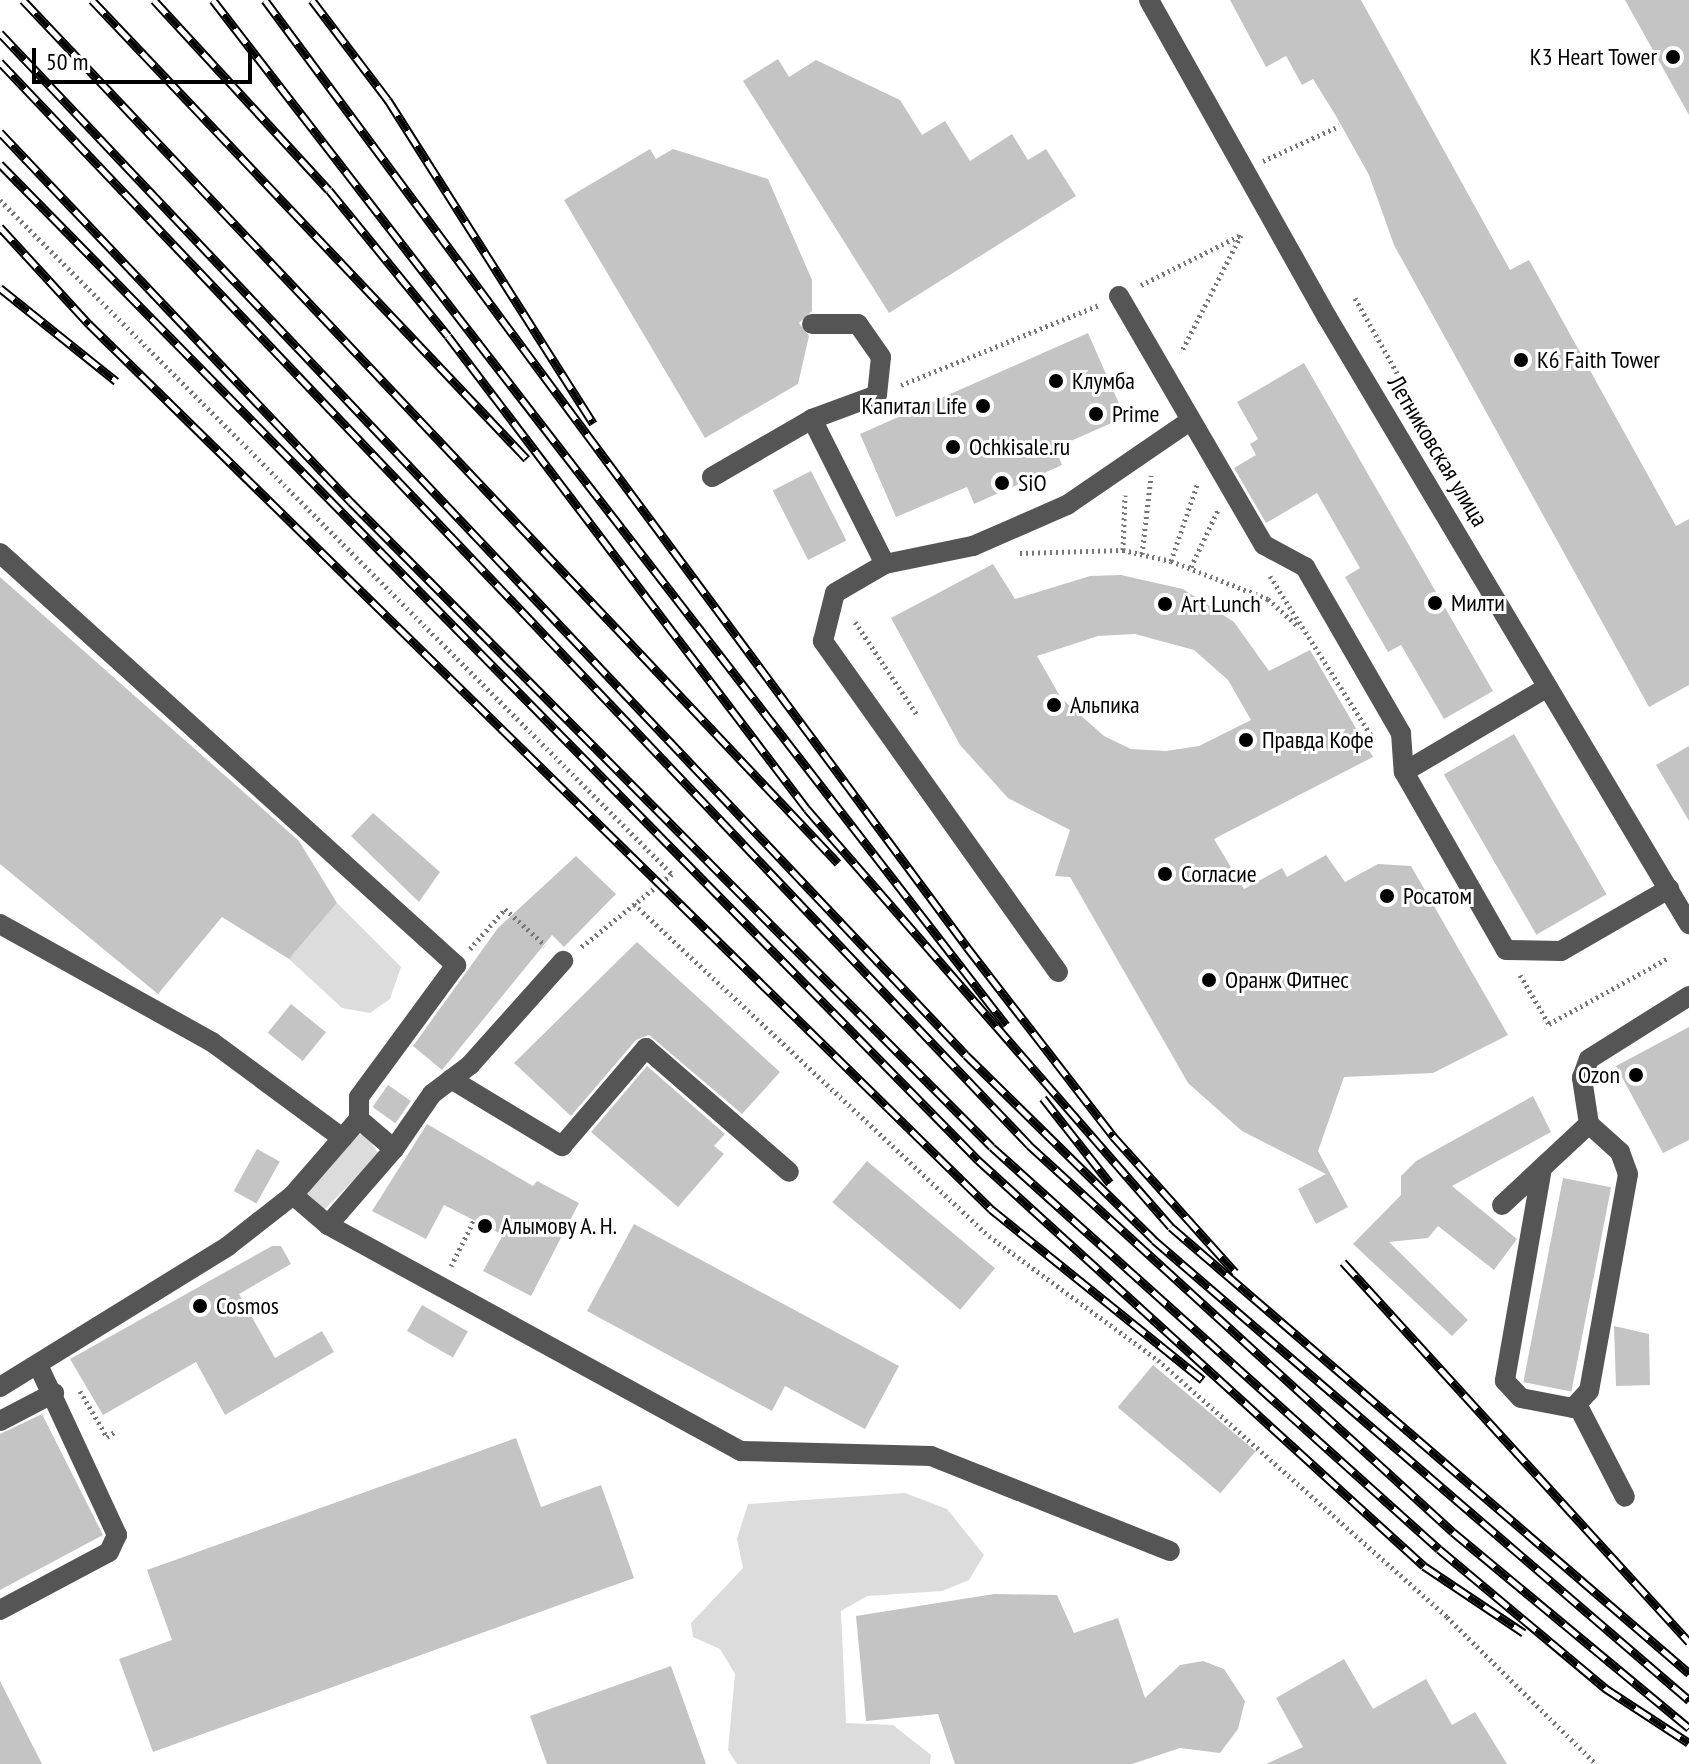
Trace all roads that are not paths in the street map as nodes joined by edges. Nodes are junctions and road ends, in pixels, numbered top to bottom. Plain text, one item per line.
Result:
1 (1149, 0) edge
2 (1119, 296) road end
3 (812, 324) dead end
4 (812, 419) junction
5 (1191, 420) junction
6 (712, 477) dead end
7 (0, 553) edge
8 (885, 564) junction
9 (1548, 687) junction
10 (1404, 772) junction
11 (1669, 889) junction
12 (0, 924) edge
13 (1689, 924) edge
14 (563, 961) road end
15 (1058, 972) dead end
16 (1689, 996) edge
17 (451, 1079) junction
18 (359, 1119) junction
19 (1589, 1124) junction
20 (342, 1138) junction
21 (394, 1149) junction
22 (1542, 1168) junction
23 (789, 1172) dead end
24 (293, 1195) junction
25 (1502, 1205) dead end
26 (328, 1225) junction
27 (38, 1365) junction
28 (0, 1387) edge
29 (54, 1393) junction
30 (1578, 1406) junction
31 (0, 1421) edge
32 (1625, 1497) dead end
33 (1170, 1551) dead end
34 (0, 1610) edge

1 - 9 street, Летниковская улица
2 - 5 street
3 - 4 street
4 - 6 street
4 - 8 street
5 - 8 street
5 - 10 street
7 - 18 street
8 - 15 street
9 - 10 street
9 - 11 street, Летниковская улица
10 - 11 street
11 - 13 street, Летниковская улица
12 - 20 street
14 - 17 street
16 - 19 street
17 - 21 street
17 - 23 street
18 - 20 street
18 - 21 street
19 - 22 street
19 - 30 street
20 - 24 street
21 - 26 street
22 - 25 street
22 - 30 street
24 - 26 street
24 - 27 street
26 - 33 street
27 - 28 street
27 - 29 street
29 - 31 street
29 - 34 street
30 - 32 street

